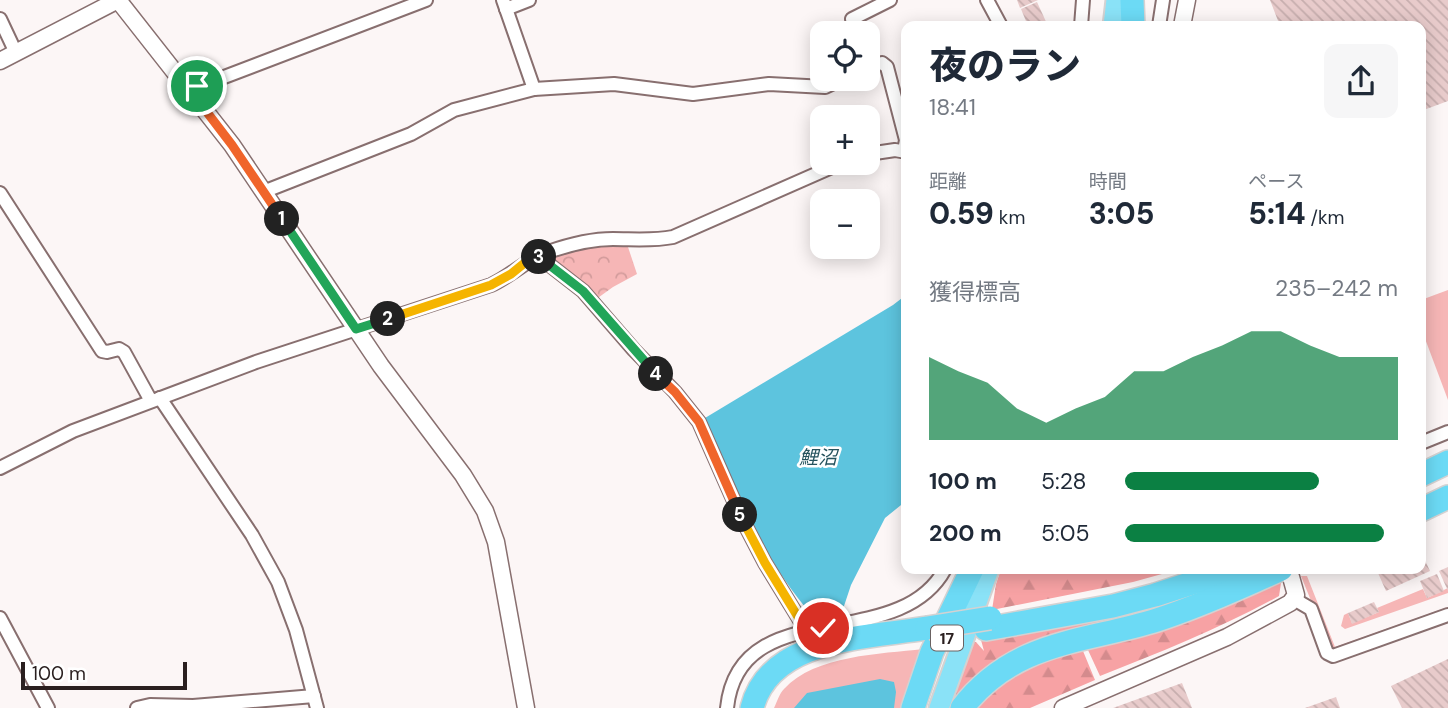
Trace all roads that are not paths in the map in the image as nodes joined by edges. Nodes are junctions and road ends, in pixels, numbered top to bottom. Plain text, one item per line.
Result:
1 (426, 0) edge
2 (529, 0) edge
3 (890, 0) edge
4 (987, 0) edge
5 (1083, 0) edge
6 (1107, 0) edge
7 (1116, 0) edge
8 (1132, 0) edge
9 (1141, 0) edge
10 (1163, 0) edge
11 (1186, 0) edge
12 (505, 4) edge
13 (0, 19) edge
14 (853, 21) edge
15 (998, 21) edge
16 (1081, 21) edge
17 (1105, 21) edge
18 (1113, 21) edge
19 (1128, 21) edge
20 (1134, 21) edge
21 (1136, 21) edge
22 (1160, 21) edge
23 (1183, 21) edge
24 (16, 53) junction
25 (0, 61) edge
26 (880, 63) edge
27 (810, 86) edge
28 (534, 89) junction
29 (190, 90) junction
30 (901, 120) edge
31 (901, 150) edge
32 (880, 152) edge
33 (814, 175) edge
34 (263, 192) junction
35 (1, 198) edge
36 (538, 256) junction
37 (356, 329) junction
38 (155, 400) junction
39 (1448, 432) edge
40 (1426, 441) edge
41 (1448, 463) edge
42 (0, 468) edge
43 (1426, 473) edge
44 (1448, 497) edge
45 (1426, 508) edge
46 (942, 574) edge
47 (970, 574) edge
48 (970, 574) edge
49 (987, 574) edge
50 (1188, 574) edge
51 (1220, 574) edge
52 (1283, 574) edge
53 (1287, 574) edge
54 (1294, 599) junction
55 (1448, 615) edge
56 (0, 618) edge
57 (988, 624) junction
58 (806, 630) junction
59 (925, 634) junction
60 (315, 702) edge
61 (48, 708) edge
62 (137, 708) edge
63 (526, 708) edge
64 (727, 708) edge
65 (752, 708) edge
66 (764, 708) edge
67 (913, 708) edge
68 (922, 708) edge
69 (939, 708) edge
70 (962, 708) edge
71 (1063, 708) edge

1 - 29 street
2 - 12 street
3 - 14 street
4 - 15 street
5 - 16 street
6 - 17 highway
7 - 18 highway
8 - 19 highway
8 - 20 highway
9 - 21 highway
10 - 22 street
11 - 23 street
12 - 28 street
13 - 24 street
24 - 25 street
24 - 29 street
26 - 30 street
27 - 28 street
28 - 34 street
29 - 34 street
31 - 32 street
33 - 36 street
34 - 37 street
35 - 38 street
36 - 37 street
36 - 58 street
37 - 38 street
37 - 63 street
38 - 42 street
38 - 60 street
39 - 40 street
41 - 43 highway
44 - 45 highway
46 - 58 street
47 - 67 highway
48 - 68 highway, 17
49 - 69 highway, 17
50 - 57 highway
51 - 57 highway
52 - 70 highway
53 - 54 street
54 - 55 street
54 - 71 street
56 - 61 street
57 - 59 highway, bridge
58 - 64 street
59 - 65 highway
59 - 66 highway
60 - 62 street

